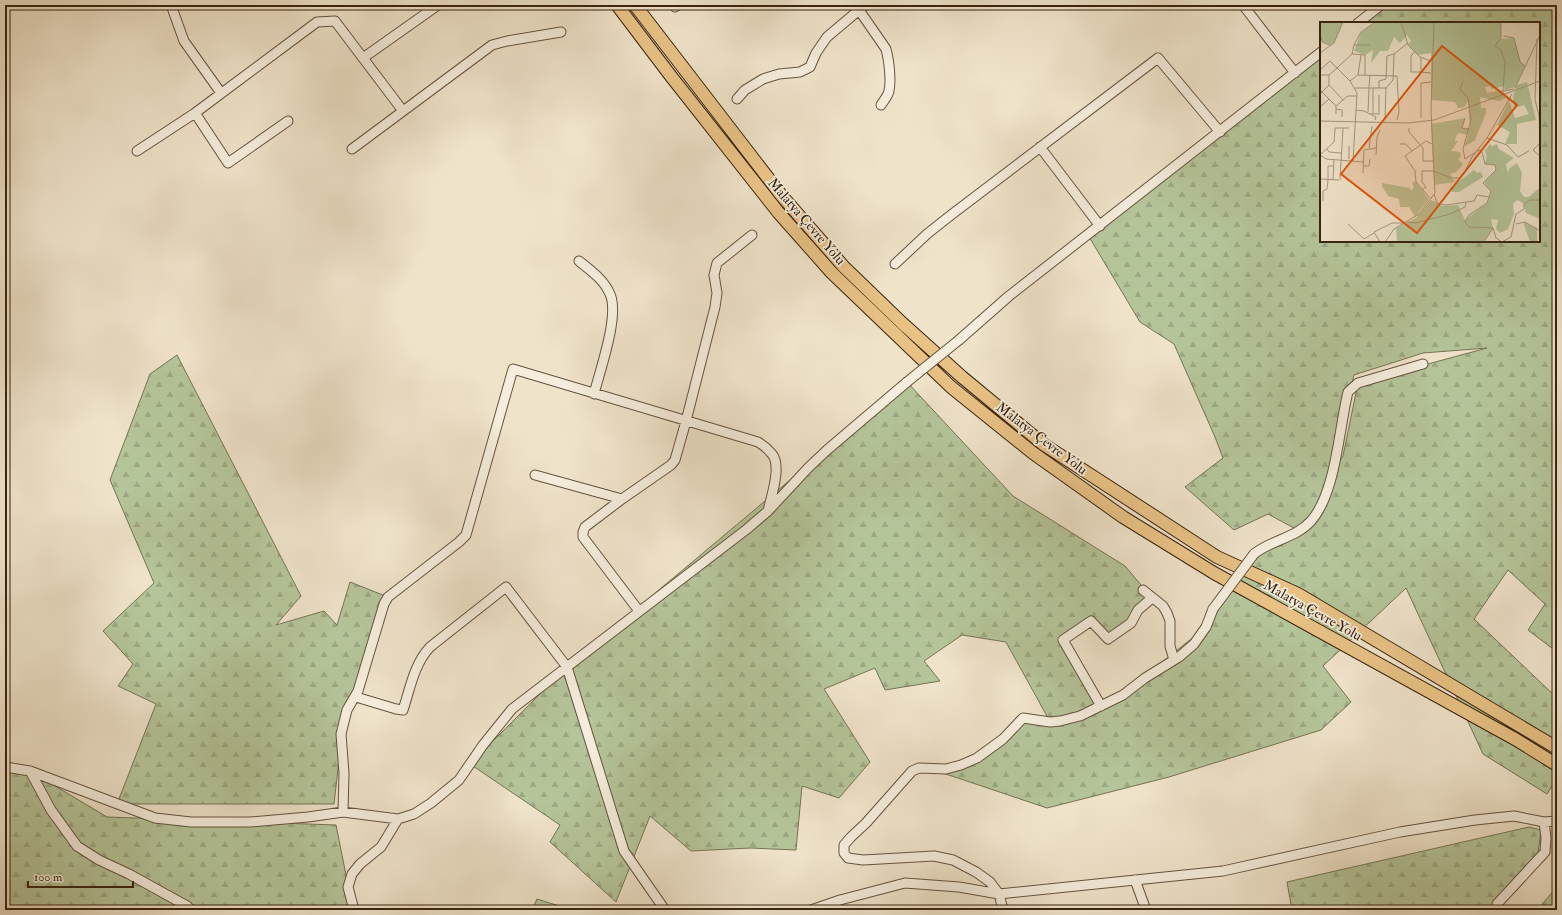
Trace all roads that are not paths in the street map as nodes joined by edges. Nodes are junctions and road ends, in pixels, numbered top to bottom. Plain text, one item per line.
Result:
1 (172, 5) edge
2 (438, 5) edge
3 (617, 5) edge
4 (635, 5) edge
5 (1243, 5) edge
6 (1381, 5) edge
7 (862, 8) edge
8 (1359, 22) edge
9 (561, 32) dead end
10 (1320, 53) edge
11 (363, 58) junction
12 (1295, 73) junction
13 (221, 93) junction
14 (737, 98) dead end
15 (881, 105) dead end
16 (403, 111) junction
17 (195, 113) junction
18 (288, 121) dead end
19 (1220, 132) junction
20 (1040, 148) junction
21 (352, 149) dead end
22 (137, 151) dead end
23 (1100, 226) junction
24 (752, 235) dead end
25 (579, 261) dead end
26 (895, 264) dead end
27 (1423, 364) dead end
28 (594, 394) junction
29 (686, 421) junction
30 (535, 475) dead end
31 (622, 499) junction
32 (768, 511) junction
33 (1143, 590) dead end
34 (1152, 598) junction
35 (639, 611) junction
36 (1174, 660) junction
37 (567, 667) junction
38 (356, 697) junction
39 (1101, 706) junction
40 (1557, 748) edge
41 (1557, 765) edge
42 (6, 766) edge
43 (30, 771) junction
44 (343, 812) junction
45 (398, 819) junction
46 (1557, 821) edge
47 (1544, 822) junction
48 (1135, 880) junction
49 (1000, 894) junction
50 (1496, 904) dead end
51 (191, 910) edge
52 (354, 910) edge
53 (665, 910) edge
54 (811, 910) edge
55 (1003, 910) edge
56 (1146, 910) edge

1 - 13 street
2 - 11 street
3 - 41 highway, Malatya Çevre Yolu
4 - 40 highway, Malatya Çevre Yolu
5 - 12 street
6 - 8 street
7 - 14 street
7 - 15 street
9 - 16 street
10 - 12 street
11 - 13 street
11 - 16 street
12 - 19 street
13 - 17 street
16 - 21 street
17 - 18 street
17 - 22 street
19 - 20 street
19 - 23 street
20 - 23 street
20 - 26 street
23 - 32 street, bridge
24 - 29 street
25 - 28 street
27 - 36 street, bridge
28 - 29 street
28 - 38 street
29 - 31 street
29 - 32 street
30 - 31 street
31 - 35 street
32 - 35 street
33 - 34 street
34 - 36 street
34 - 39 street
35 - 37 street
36 - 39 street
37 - 38 street
37 - 45 street
37 - 53 street
38 - 44 street
39 - 49 street
42 - 43 street
43 - 44 street
43 - 51 street
44 - 45 street
45 - 52 street
46 - 47 street
47 - 48 street
47 - 50 street
48 - 49 street
48 - 56 street
49 - 54 street
49 - 55 street

